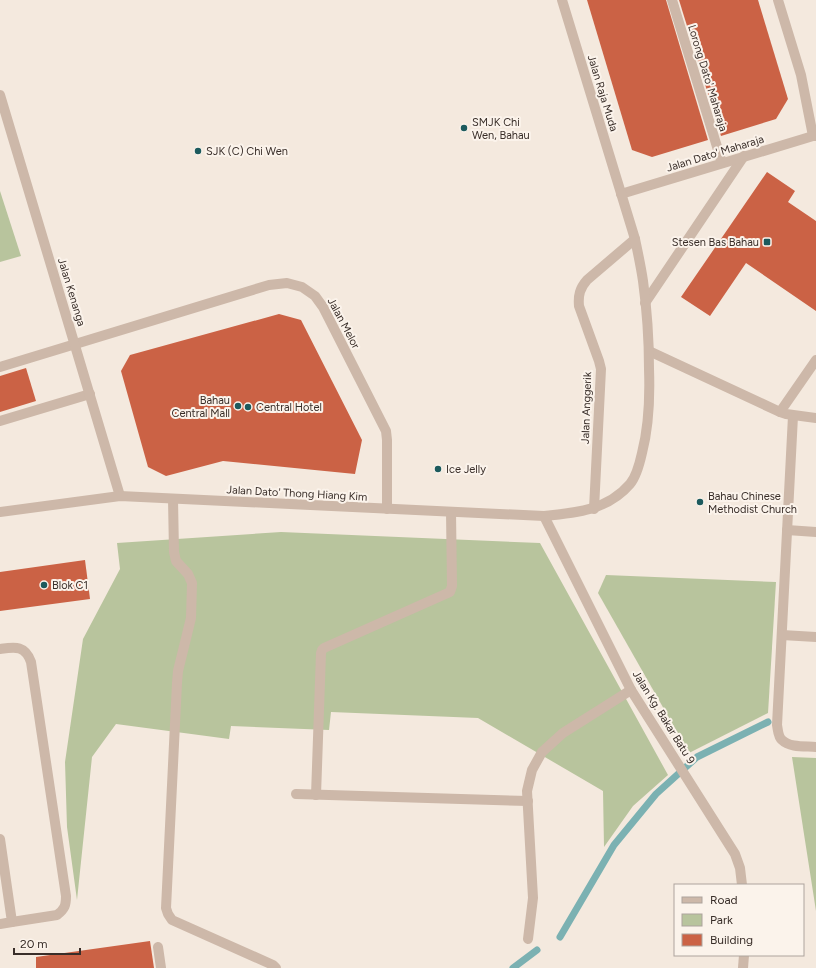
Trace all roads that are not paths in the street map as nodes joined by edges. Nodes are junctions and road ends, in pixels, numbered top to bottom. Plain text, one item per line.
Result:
1 (562, 0) edge
2 (672, 0) edge
3 (778, 0) edge
4 (0, 95) edge
5 (3, 116) edge
6 (814, 136) edge
7 (744, 156) junction
8 (722, 163) junction
9 (621, 194) junction
10 (635, 239) junction
11 (646, 303) junction
12 (75, 344) junction
13 (649, 351) junction
14 (816, 360) edge
15 (0, 367) edge
16 (90, 394) junction
17 (780, 412) junction
18 (793, 416) junction
19 (816, 418) edge
20 (0, 421) edge
21 (120, 496) junction
22 (173, 499) junction
23 (388, 509) junction
24 (594, 509) junction
25 (0, 512) edge
26 (451, 512) junction
27 (544, 516) junction
28 (788, 530) junction
29 (816, 532) edge
30 (782, 635) junction
31 (816, 637) edge
32 (0, 649) edge
33 (631, 690) junction
34 (816, 747) edge
35 (296, 794) dead end
36 (316, 795) junction
37 (528, 801) junction
38 (0, 839) edge
39 (742, 884) edge
40 (12, 922) junction
41 (0, 924) edge
42 (528, 939) dead end
43 (158, 947) dead end
44 (744, 956) edge
45 (161, 968) edge
46 (276, 968) edge
47 (743, 968) edge

1 - 9 street, Jalan Raja Muda
2 - 8 street, Lorong Dato' Maharaja
3 - 6 street
4 - 5 street, Jalan Kenanga
5 - 12 street, Jalan Kenanga
6 - 7 street, Jalan Dato' Maharaja
7 - 8 street, Jalan Dato' Maharaja
7 - 11 street
8 - 9 street, Jalan Dato' Maharaja
9 - 10 street, Jalan Raja Muda
10 - 11 street, Jalan Raja Muda
10 - 24 street, Jalan Anggerik
11 - 13 street, Jalan Raja Muda
12 - 15 street, Jalan Melor
12 - 16 street, Jalan Kenanga
12 - 23 street, Jalan Melor
13 - 17 street
13 - 24 street, Jalan Dato' Thong Hiang Kim
14 - 17 street
16 - 20 street
16 - 21 street, Jalan Kenanga
17 - 18 street
18 - 19 street
18 - 28 street
21 - 22 street, Jalan Dato' Thong Hiang Kim
21 - 25 street, Jalan Dato' Thong Hiang Kim
22 - 23 street, Jalan Dato' Thong Hiang Kim
22 - 46 street
23 - 26 street, Jalan Dato' Thong Hiang Kim
24 - 27 street, Jalan Dato' Thong Hiang Kim
26 - 27 street, Jalan Dato' Thong Hiang Kim
26 - 36 street
27 - 33 street, Jalan Kg. Bakar Batu 9
28 - 29 street
28 - 30 street
30 - 31 street
30 - 34 street
32 - 40 street
33 - 37 street
33 - 39 street, Jalan Kg. Bakar Batu 9
35 - 36 street
36 - 37 street
37 - 42 street
38 - 40 street
40 - 41 street
43 - 45 street
44 - 47 street

